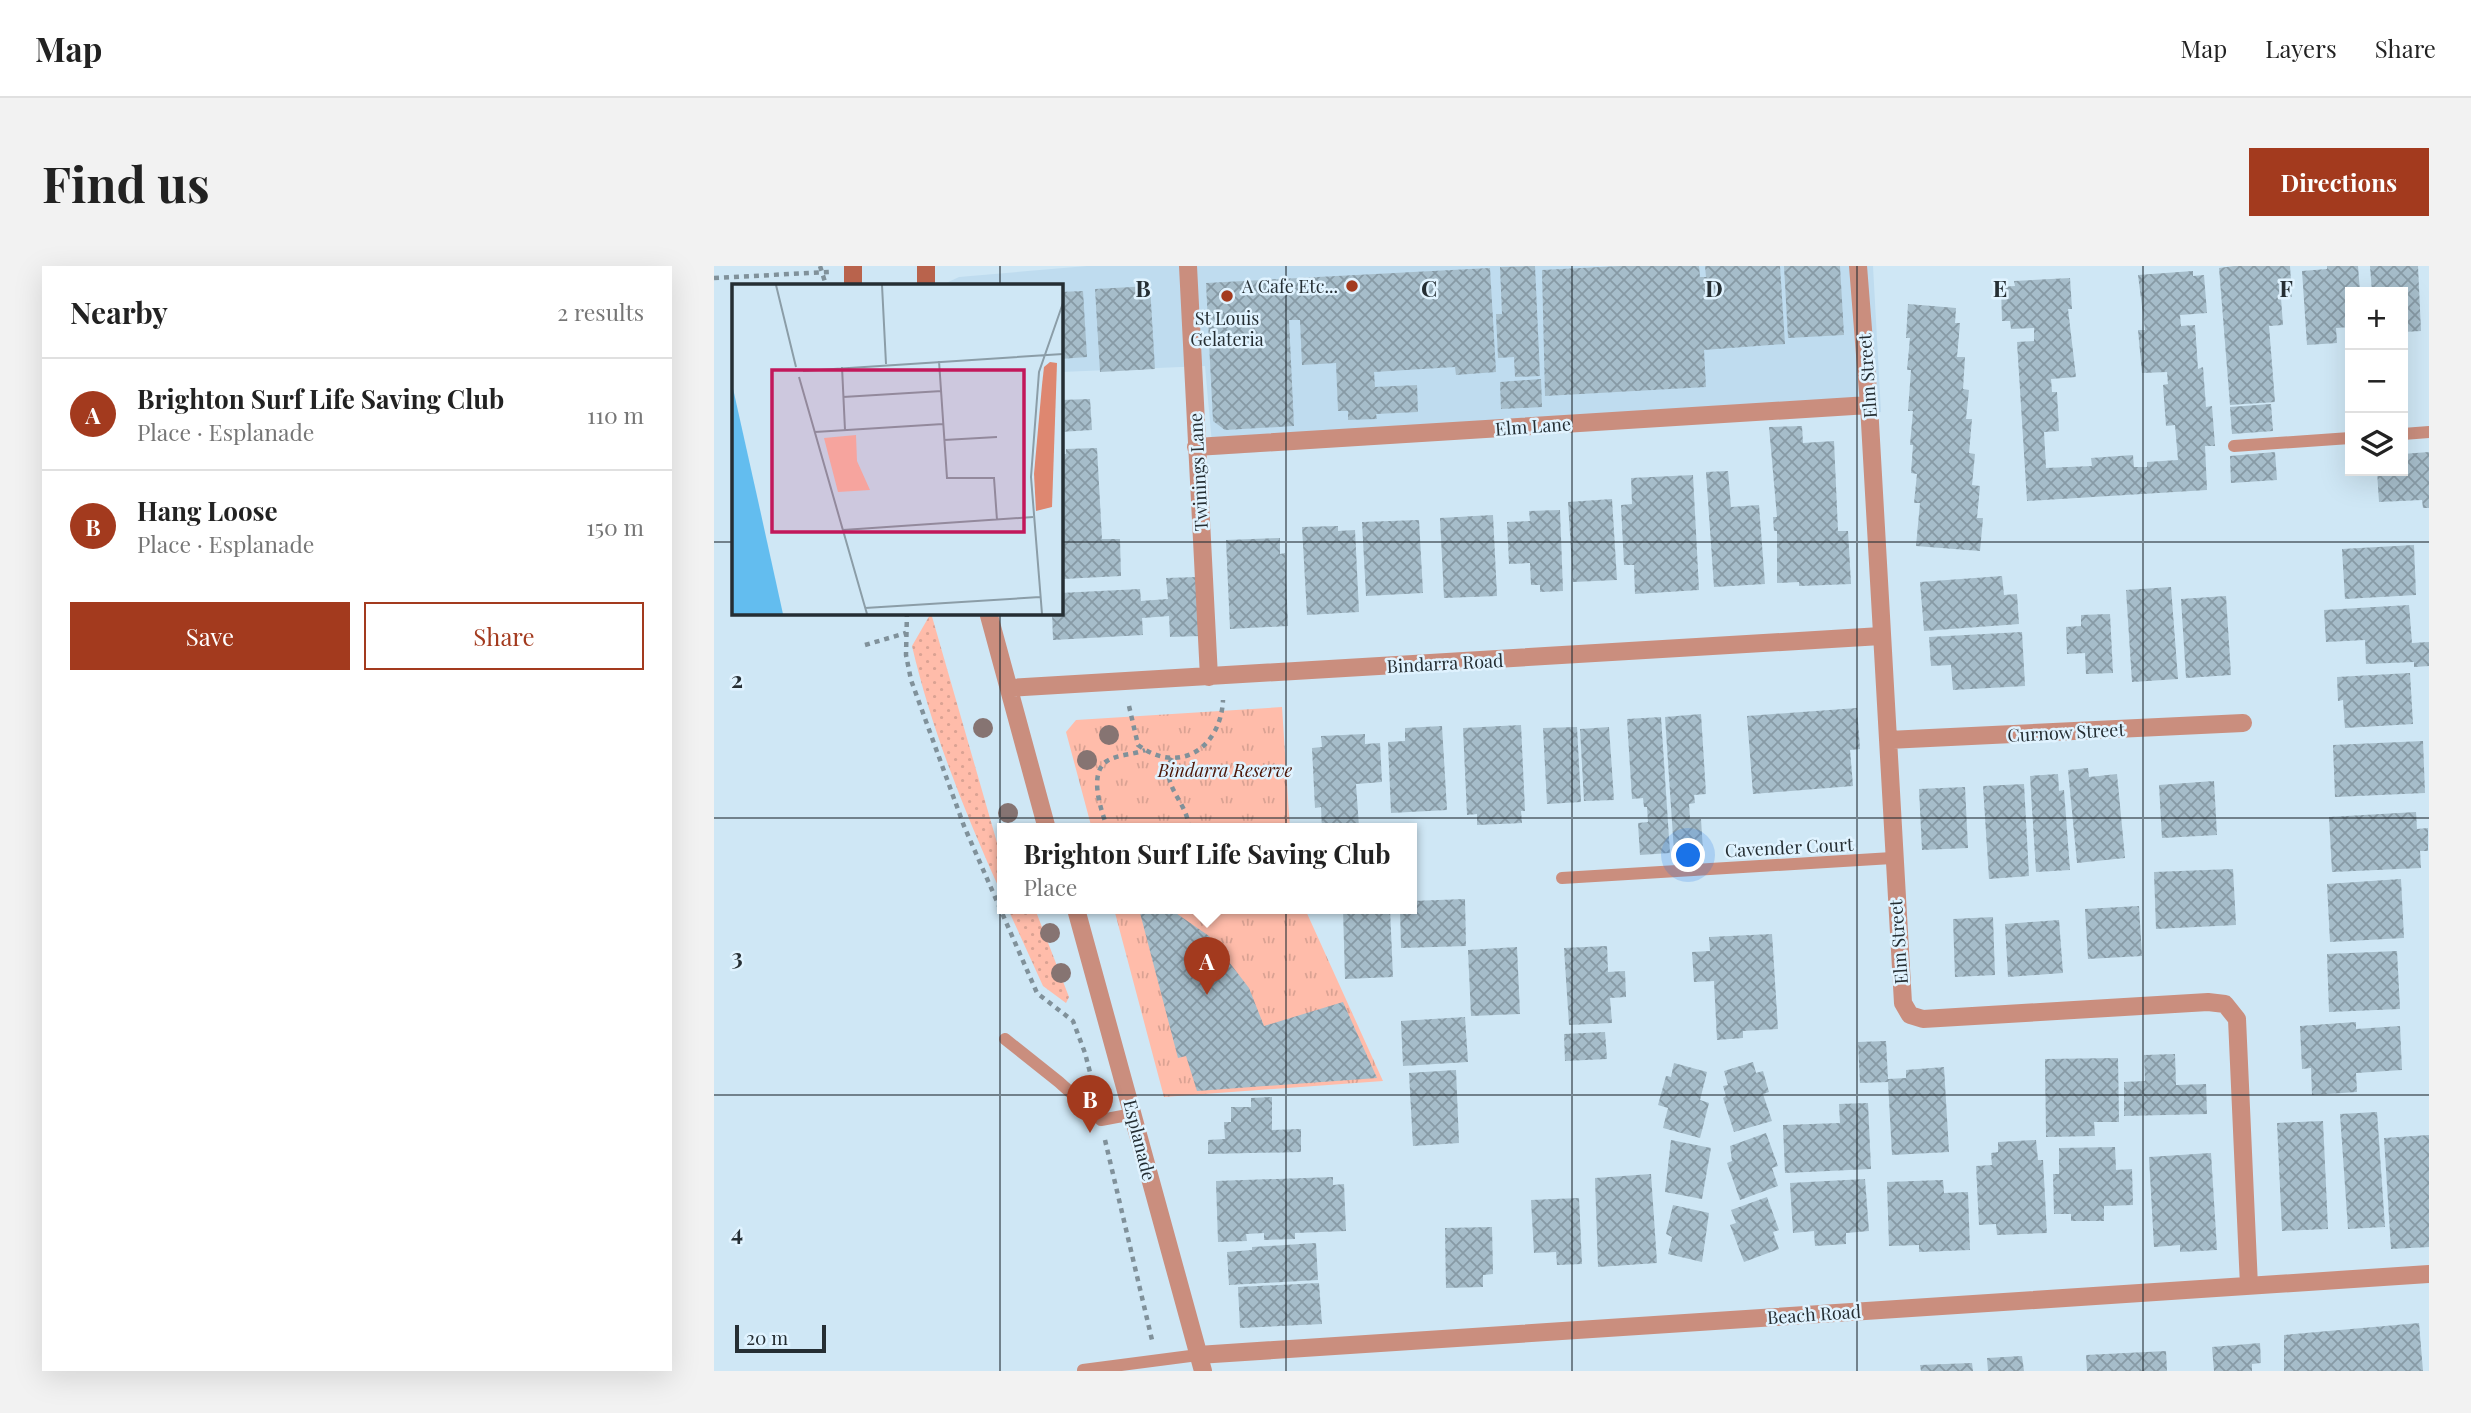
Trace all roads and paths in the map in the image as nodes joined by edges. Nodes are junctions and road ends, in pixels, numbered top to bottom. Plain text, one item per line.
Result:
1 (1188, 266) edge
2 (1858, 266) edge
3 (821, 269) edge
4 (853, 274) edge
5 (714, 278) edge
6 (1869, 405) junction
7 (2429, 432) edge
8 (2408, 434) edge
9 (2345, 438) edge
10 (2234, 446) dead end
11 (1196, 447) junction
12 (907, 614) edge
13 (989, 614) edge
14 (906, 633) junction
15 (1881, 636) junction
16 (865, 645) dead end
17 (1209, 677) junction
18 (1009, 688) junction
19 (1223, 700) dead end
20 (1129, 706) dead end
21 (2243, 723) dead end
22 (1888, 740) junction
23 (1145, 750) junction
24 (1172, 758) junction
25 (1045, 823) edge
26 (1106, 823) edge
27 (1189, 823) edge
28 (1892, 858) junction
29 (1562, 878) dead end
30 (997, 901) edge
31 (1002, 914) edge
32 (1077, 914) edge
33 (1005, 1039) dead end
34 (1133, 1114) junction
35 (1101, 1120) junction
36 (2429, 1274) edge
37 (2249, 1286) junction
38 (1157, 1358) junction
39 (1201, 1363) edge
40 (1083, 1370) edge

1 - 11 street, Twinings Lane
2 - 6 street, Elm Street
3 - 4 path
3 - 5 path
6 - 11 street, Elm Lane
6 - 15 street, Elm Street
7 - 8 lane
9 - 10 lane
11 - 17 street, Twinings Lane
12 - 14 path
13 - 18 street
14 - 16 path
14 - 30 path
15 - 17 street, Bindarra Road
15 - 22 street, Elm Street
17 - 18 street, Bindarra Road
18 - 25 street
19 - 24 path
20 - 23 path
21 - 22 street, Curnow Street
22 - 28 street, Elm Street
23 - 24 path
23 - 26 path
24 - 27 path
28 - 29 lane, Cavender Court
28 - 37 street, Elm Street
31 - 35 path
32 - 34 street, Esplanade
33 - 35 lane
34 - 35 lane
34 - 39 street, Esplanade
35 - 38 path
36 - 37 street, Beach Road
37 - 39 street, Beach Road
38 - 39 lane
38 - 40 lane

